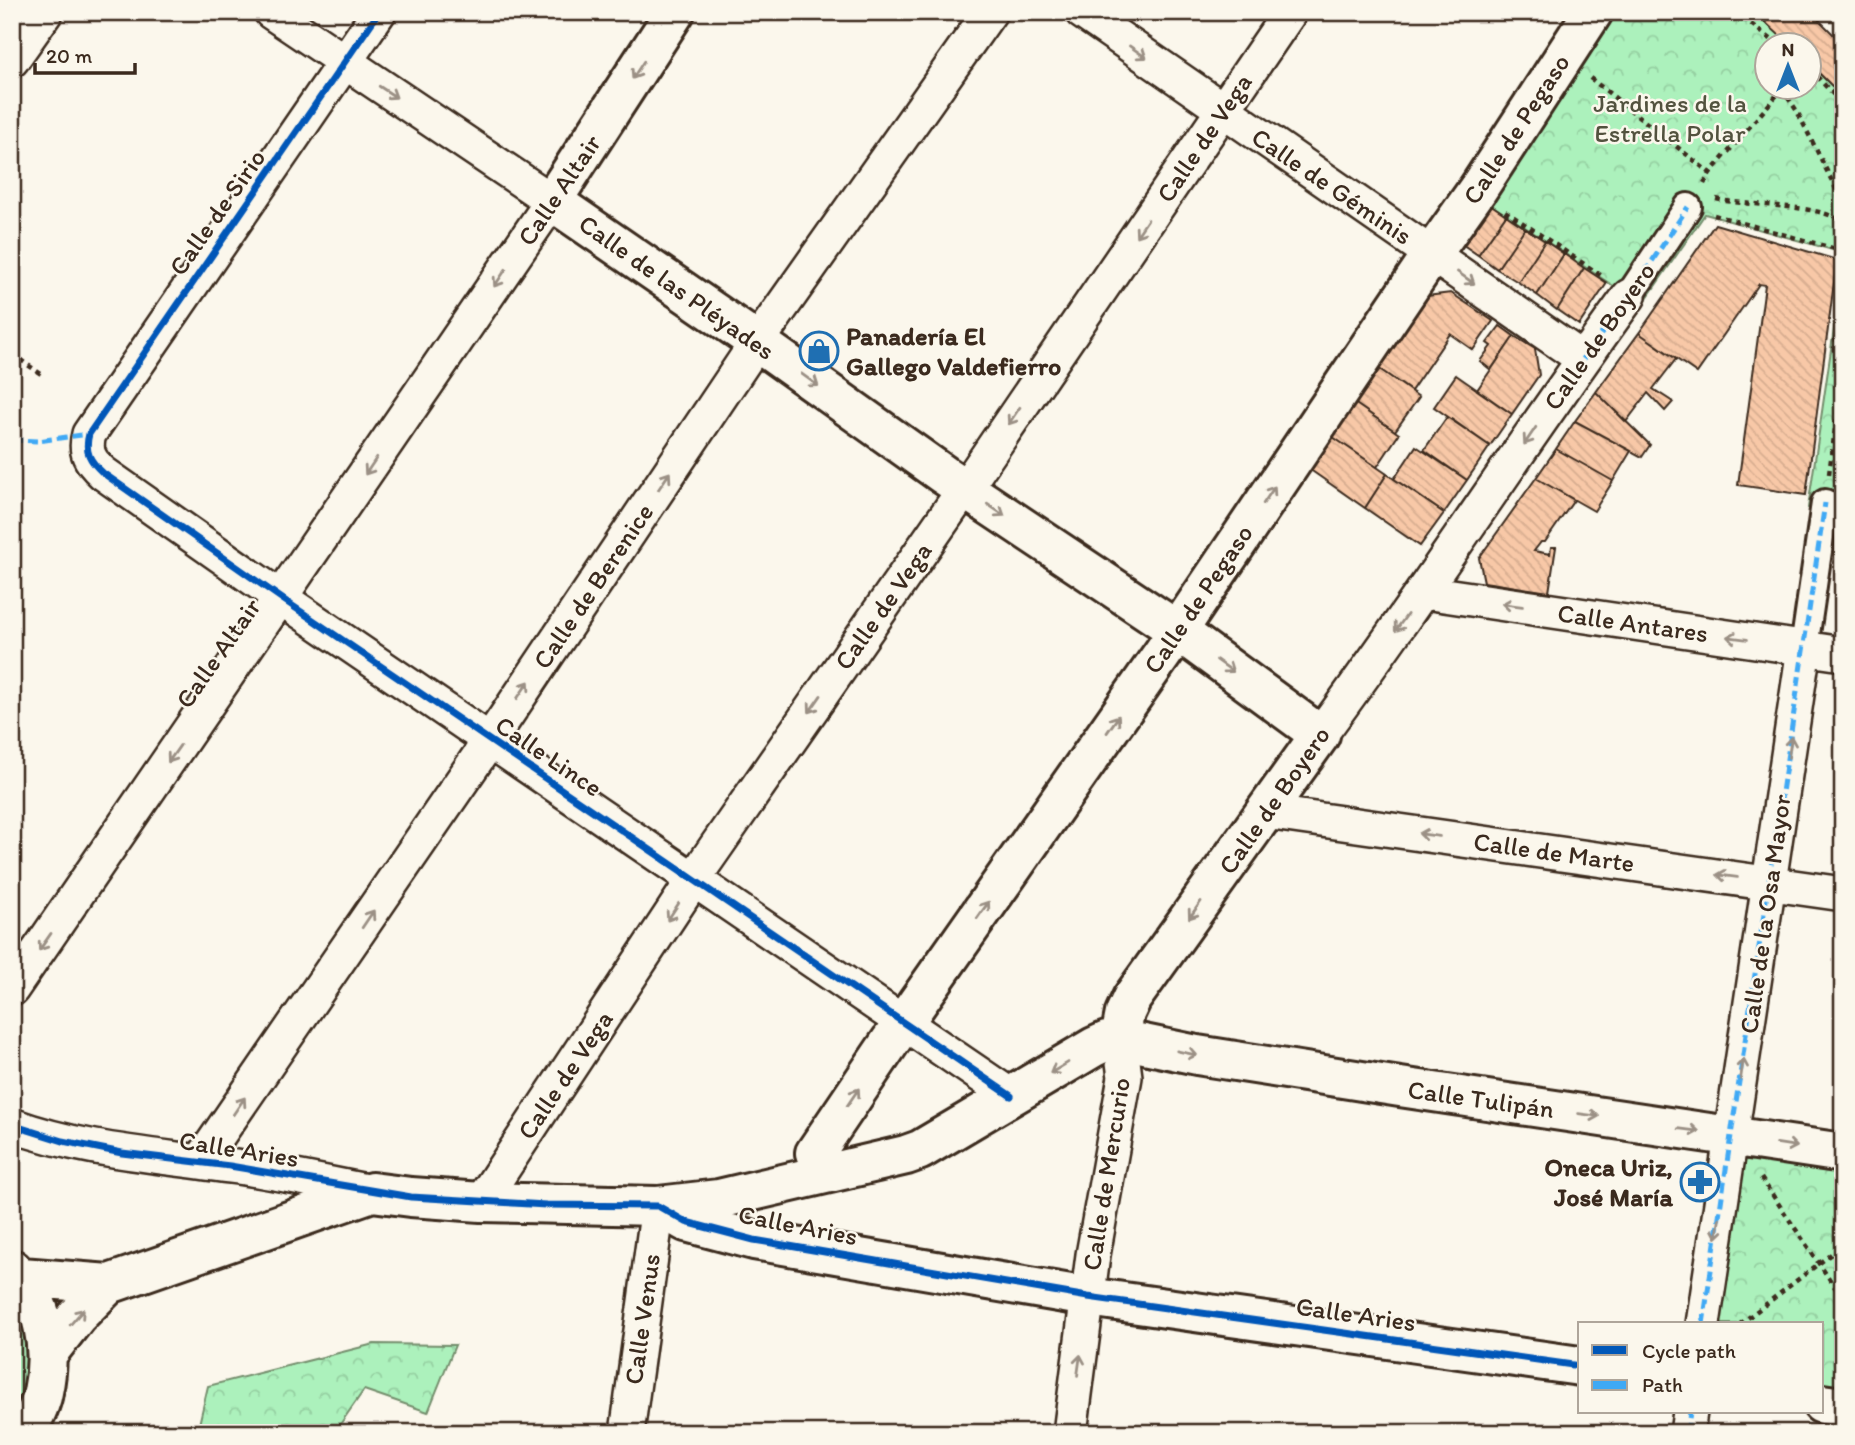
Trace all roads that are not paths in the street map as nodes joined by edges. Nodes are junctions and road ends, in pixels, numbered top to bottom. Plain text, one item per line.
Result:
1 (46, 12) edge
2 (271, 12) edge
3 (379, 12) edge
4 (675, 12) edge
5 (990, 12) edge
6 (1082, 12) edge
7 (1290, 12) edge
8 (1592, 12) edge
9 (12, 60) edge
10 (345, 63) junction
11 (1222, 111) junction
12 (1694, 200) road end
13 (552, 201) junction
14 (1432, 254) junction
15 (1629, 296) joint
16 (757, 342) junction
17 (1583, 359) junction
18 (89, 434) joint
19 (964, 489) junction
20 (1825, 503) road end
21 (1424, 592) junction
22 (281, 598) junction
23 (1178, 631) junction
24 (1804, 648) junction
25 (1843, 653) edge
26 (1320, 735) junction
27 (490, 740) junction
28 (1265, 812) junction
29 (694, 880) junction
30 (1770, 882) junction
31 (1843, 894) edge
32 (12, 989) edge
33 (903, 1024) junction
34 (1120, 1039) junction
35 (1011, 1096) junction
36 (12, 1125) edge
37 (1732, 1136) junction
38 (1843, 1153) edge
39 (200, 1162) junction
40 (806, 1167) junction
41 (372, 1192) junction
42 (481, 1202) junction
43 (658, 1206) junction
44 (721, 1215) junction
45 (16, 1273) edge
46 (109, 1284) junction
47 (1088, 1297) junction
48 (1703, 1322) edge
49 (48, 1353) junction
50 (1578, 1366) edge
51 (1824, 1404) edge
52 (1843, 1407) edge
53 (1690, 1414) edge
54 (26, 1433) edge
55 (626, 1433) edge
56 (1070, 1433) edge
57 (1687, 1433) edge

1 - 9 street
2 - 10 street, Calle de las Pléyades
3 - 10 street, Calle de Sirio
4 -> 13 street, Calle Altair
5 - 16 street, Calle de Berenice
6 -> 11 street, Calle de Géminis
7 - 11 street, Calle de Vega
8 - 14 street, Calle de Pegaso
10 -> 13 street, Calle de las Pléyades
10 - 18 street, Calle de Sirio
11 - 14 street, Calle de Géminis
11 -> 19 street, Calle de Vega
12 - 15 street, Calle de Boyero
13 - 16 street, Calle de las Pléyades
13 -> 22 street, Calle Altair
14 -> 17 street, Calle de Géminis
23 -> 14 street, Calle de Pegaso
15 - 17 street, Calle de Boyero
16 -> 19 street, Calle de las Pléyades
27 -> 16 street, Calle de Berenice
17 -> 21 street, Calle de Boyero
18 - 22 street, Calle Lince
19 -> 23 street, Calle de las Pléyades
19 -> 29 street, Calle de Vega
20 - 24 street, Calle de la Osa Mayor
24 -> 21 street, Calle Antares
21 -> 26 street, Calle de Boyero
22 - 27 street, Calle Lince
22 -> 32 street, Calle Altair
23 -> 26 street, Calle de las Pléyades
33 -> 23 street, Calle de Pegaso
24 - 25 street, Calle Antares
30 -> 24 street, Calle de la Osa Mayor
26 - 28 street, Calle de Boyero
27 - 29 street, Calle Lince
39 -> 27 street, Calle de Berenice
30 -> 28 street, Calle de Marte
28 -> 34 street, Calle de Boyero
29 - 33 street, Calle Lince
29 -> 42 street, Calle de Vega
30 - 31 street, Calle de Marte
37 -> 30 street, Calle de la Osa Mayor
33 - 35 street, Calle Lince
40 -> 33 street, Calle de Pegaso
34 -> 35 street
34 -> 37 street, Calle Tulipán
34 - 47 street, Calle de Mercurio
35 - 40 street
36 - 39 street, Calle Aries
37 -> 38 street, Calle Tulipán
37 -> 48 street, Calle de la Osa Mayor
39 - 41 street, Calle Aries
40 - 44 street
41 - 42 street, Calle Aries
41 - 46 street, Calle Aries
42 - 43 street, Calle Aries
43 - 44 street, Calle Aries
43 - 55 street, Calle Venus
44 - 47 street, Calle Aries
45 - 46 street, Calle Aries
45 - 49 street
49 -> 46 street, Calle Aries
47 - 50 street, Calle Aries
56 -> 47 street, Calle de Mercurio
49 - 54 street
51 - 52 street
53 - 57 street

